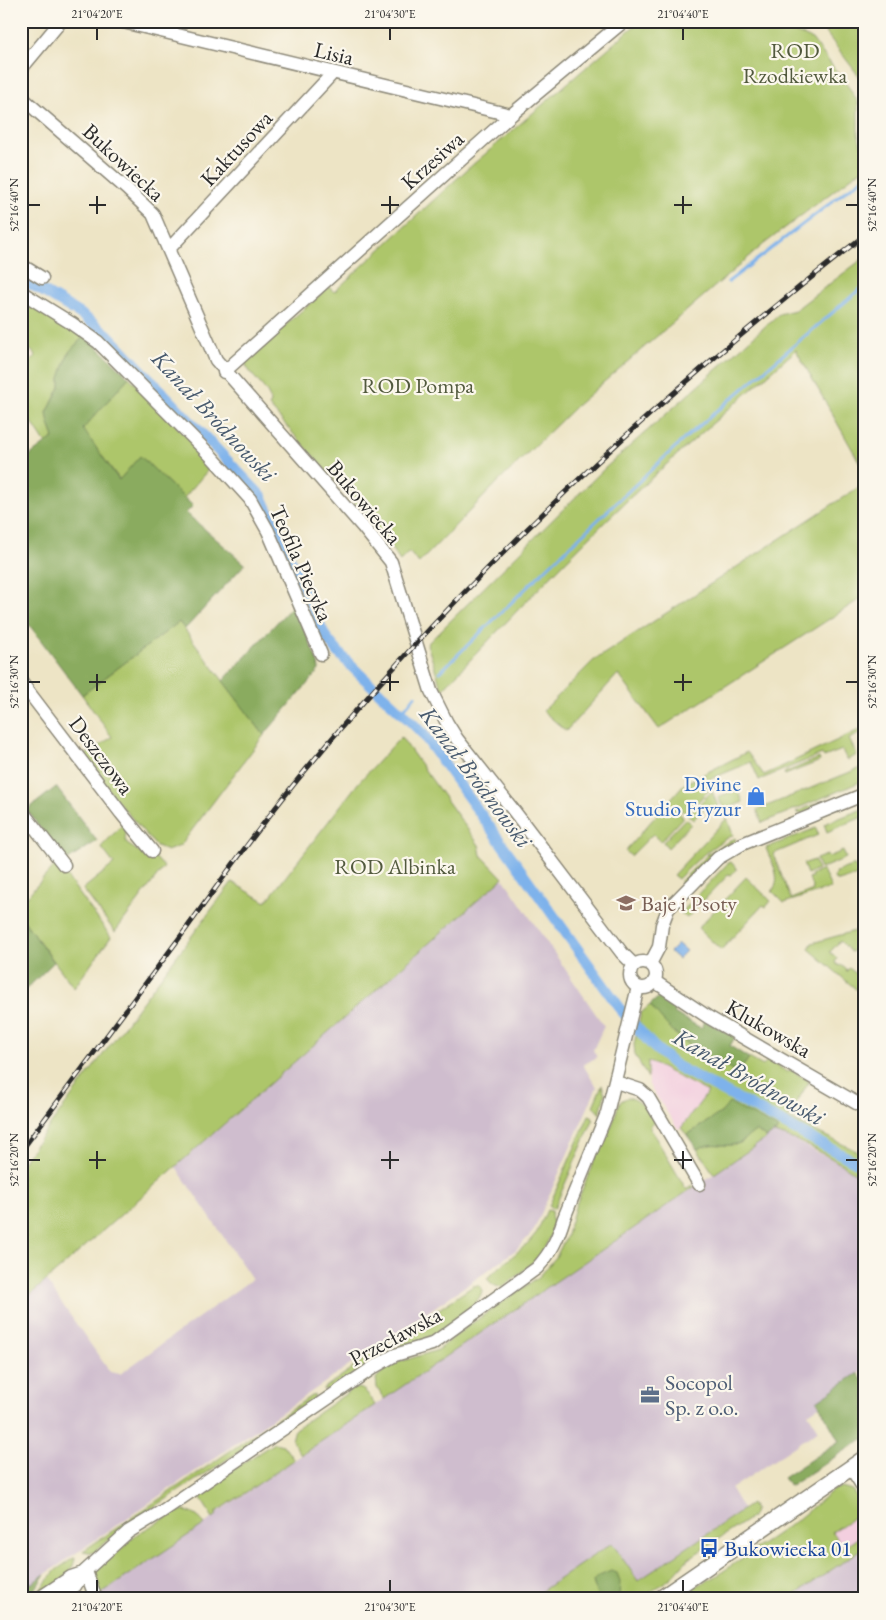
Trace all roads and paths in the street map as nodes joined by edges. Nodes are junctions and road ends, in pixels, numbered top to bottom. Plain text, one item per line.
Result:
1 (61, 21) edge
2 (624, 21) edge
3 (122, 22) edge
4 (21, 69) edge
5 (332, 74) junction
6 (21, 98) edge
7 (511, 115) junction
8 (169, 249) junction
9 (21, 265) edge
10 (42, 278) dead end
11 (21, 292) edge
12 (224, 372) junction
13 (320, 654) dead end
14 (21, 682) edge
15 (865, 794) edge
16 (21, 810) edge
17 (152, 851) dead end
18 (64, 865) dead end
19 (650, 964) junction
20 (634, 965) junction
21 (654, 981) junction
22 (638, 987) junction
23 (616, 1082) junction
24 (865, 1108) edge
25 (699, 1184) dead end
26 (865, 1458) edge
27 (851, 1468) junction
28 (865, 1490) edge
29 (84, 1572) junction
30 (38, 1599) edge
31 (57, 1599) edge
32 (96, 1599) edge
33 (660, 1599) edge

1 - 4 street
2 - 7 street, Krzesiwa
3 - 5 street, Lisia
5 - 7 street, Lisia
5 - 8 street, Kaktusowa
6 - 8 street, Bukowiecka
7 - 12 street, Krzesiwa
8 - 12 street, Bukowiecka
9 - 10 street
11 - 13 street, Teofila Piecyka
12 - 20 street, Bukowiecka
14 - 17 street, Deszczowa
15 - 19 street
16 - 18 street
19 - 20 street
19 - 21 street
20 - 22 street
21 - 22 street
21 - 24 street, Klukowska
22 - 23 street
23 - 25 street
23 - 29 street, Przecławska
26 - 27 street
27 - 28 street
27 - 33 street
29 - 30 street, Przecławska
29 - 31 street, Przecławska
29 - 32 street

